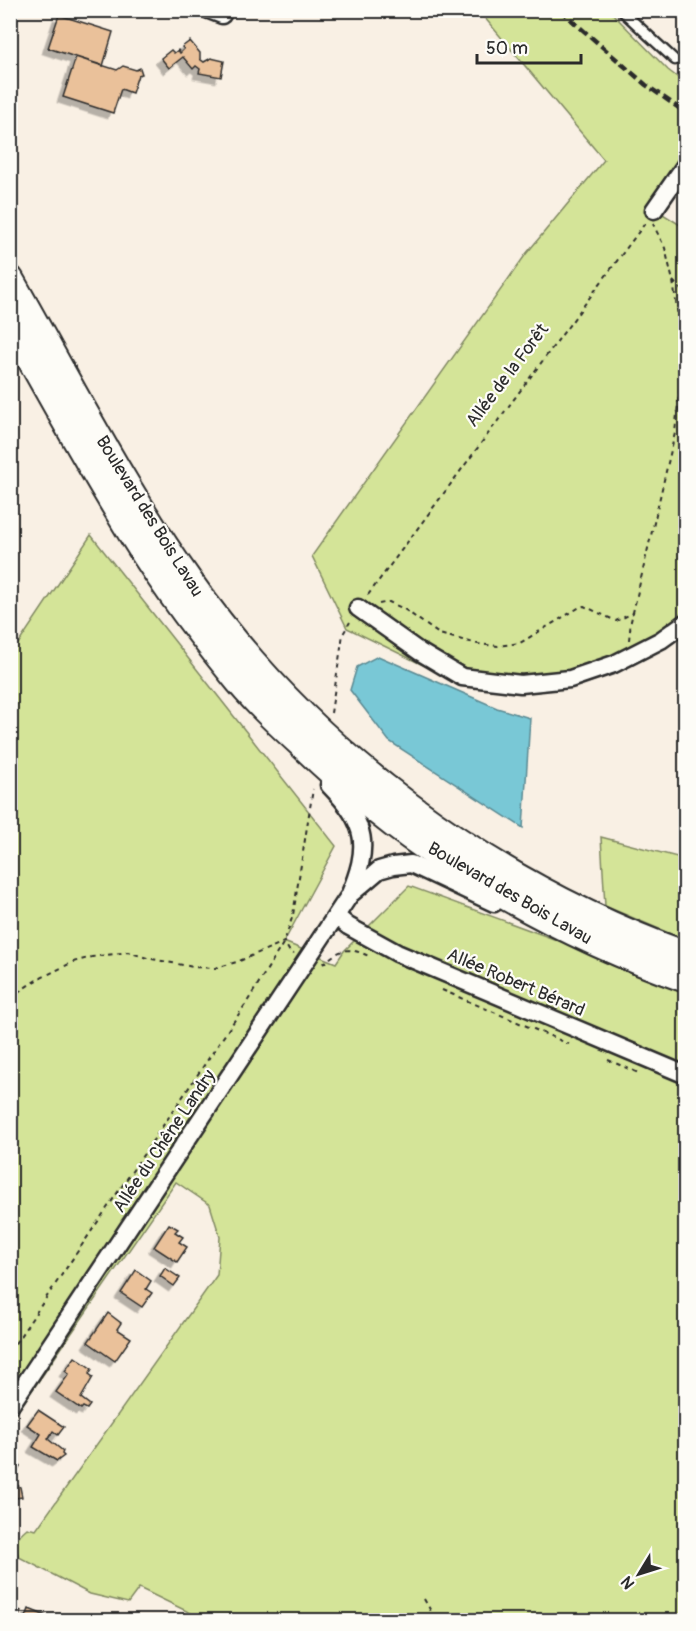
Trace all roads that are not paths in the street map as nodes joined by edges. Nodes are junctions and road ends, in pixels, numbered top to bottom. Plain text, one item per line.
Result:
1 (621, 10) edge
2 (675, 60) dead end
3 (686, 164) edge
4 (652, 214) road end
5 (10, 279) edge
6 (10, 323) edge
7 (358, 608) road end
8 (686, 622) edge
9 (260, 706) junction
10 (349, 896) junction
11 (336, 916) junction
12 (611, 950) junction
13 (686, 955) edge
14 (686, 979) edge
15 (686, 1075) edge
16 (10, 1406) edge

1 - 2 lane
3 - 4 street
5 - 13 main road, Boulevard des Bois Lavau
6 - 9 main road, Boulevard des Bois Lavau
7 - 8 street
9 - 10 street, Allée du Chêne Landry
9 - 12 main road, Boulevard des Bois Lavau
10 - 11 street, Allée du Chêne Landry
10 - 12 street, Allée du Chêne Landry
11 - 15 street, Allée Robert Bérard
11 - 16 street, Allée du Chêne Landry
12 - 14 main road, Boulevard des Bois Lavau

